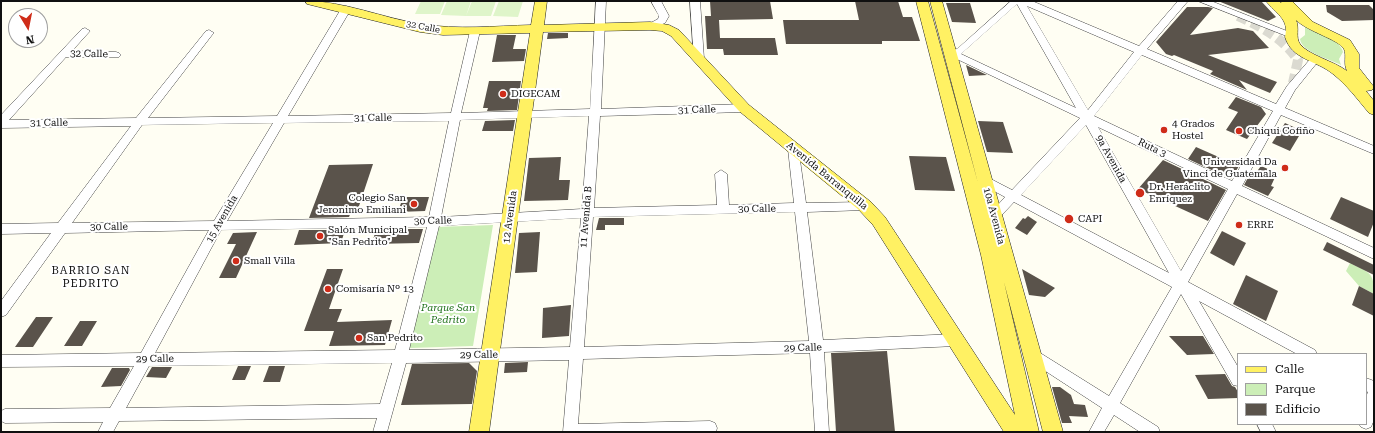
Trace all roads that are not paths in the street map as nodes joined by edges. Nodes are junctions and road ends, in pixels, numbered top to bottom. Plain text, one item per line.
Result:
1 (311, 1) edge
2 (541, 1) edge
3 (601, 1) edge
4 (656, 1) edge
5 (695, 1) edge
6 (922, 1) edge
7 (931, 1) edge
8 (936, 1) edge
9 (1016, 1) edge
10 (1020, 1) edge
11 (1024, 1) edge
12 (1183, 1) edge
13 (1203, 1) edge
14 (1272, 1) edge
15 (1284, 1) edge
16 (343, 5) edge
17 (1217, 6) junction
18 (1227, 12) tunnel mouth
19 (598, 26) junction
20 (650, 26) junction
21 (537, 28) junction
22 (85, 31) dead end
23 (475, 31) junction
24 (209, 33) dead end
25 (1292, 35) junction
26 (1140, 51) junction
27 (950, 52) junction
28 (63, 54) junction
29 (116, 54) dead end
30 (698, 59) junction
31 (1315, 59) junction
32 (1374, 94) edge
33 (744, 108) junction
34 (1280, 109) junction
35 (1374, 110) edge
36 (595, 114) junction
37 (525, 115) junction
38 (455, 117) junction
39 (1088, 117) junction
40 (280, 119) junction
41 (140, 121) junction
42 (1, 123) edge
43 (794, 149) junction
44 (1374, 150) edge
45 (721, 174) dead end
46 (985, 181) junction
47 (1235, 187) junction
48 (1013, 195) junction
49 (865, 206) junction
50 (802, 208) junction
51 (724, 210) junction
52 (586, 214) junction
53 (510, 217) junction
54 (434, 222) junction
55 (991, 222) junction
56 (218, 225) junction
57 (62, 228) junction
58 (1, 229) edge
59 (1374, 254) edge
60 (1180, 283) junction
61 (1, 311) edge
62 (956, 340) junction
63 (817, 347) junction
64 (575, 353) junction
65 (1308, 353) edge
66 (490, 354) junction
67 (1032, 355) junction
68 (401, 356) junction
69 (145, 359) junction
70 (1, 361) edge
71 (1237, 378) edge
72 (1374, 394) edge
73 (1111, 406) junction
74 (386, 411) junction
75 (114, 414) junction
76 (5, 416) dead end
77 (1367, 419) edge
78 (710, 428) dead end
79 (570, 431) edge
80 (105, 432) edge
81 (380, 432) edge
82 (479, 432) edge
83 (822, 432) edge
84 (1015, 432) edge
85 (1029, 432) edge
86 (1053, 432) edge
87 (1096, 432) edge
88 (1154, 432) edge

1 - 16 main road, 32 Calle
2 - 21 main road, 12 Avenida
3 - 19 street, 11 Avenida B
4 - 20 street
5 - 30 street
6 - 55 main road, 10a Avenida
7 - 27 main road
8 - 27 main road, 10a Avenida
9 - 27 street
10 - 39 street, 9a Avenida
11 - 26 street
12 - 26 street
13 - 17 street
14 - 25 main road
15 - 32 main road
16 - 21 main road, 32 Calle
16 - 23 main road, 32 Calle
16 - 40 street, 15 Avenida
17 - 18 street
17 - 25 street
19 - 20 main road, 32 Calle
19 - 21 main road, 32 Calle
19 - 36 street, 11 Avenida B
20 - 30 main road, Avenida Barranquilla
21 - 23 main road, 32 Calle
21 - 37 main road, 12 Avenida
22 - 28 street
23 - 38 street
24 - 41 street
25 - 31 main road
26 - 34 street
26 - 39 street
27 - 39 street, Ruta 3
27 - 46 main road, 10a Avenida
28 - 29 street, 32 Calle
28 - 42 street
30 - 33 main road, Avenida Barranquilla
31 - 34 street
31 - 35 main road
33 - 36 street, 31 Calle
33 - 43 main road, Avenida Barranquilla
34 - 44 street
34 - 47 street
36 - 37 street, 31 Calle
36 - 52 street, 11 Avenida B
37 - 38 street, 31 Calle
37 - 53 main road, 12 Avenida
38 - 40 street, 31 Calle
38 - 54 street
39 - 47 street, Ruta 3
39 - 48 street
39 - 60 street, 9a Avenida
40 - 41 street, 31 Calle
40 - 56 street, 15 Avenida
41 - 42 street, 31 Calle
41 - 57 street
43 - 49 main road, Avenida Barranquilla
43 - 50 street
45 - 51 street
46 - 48 street
46 - 55 main road, 10a Avenida
47 - 59 street, Ruta 3
47 - 60 street
48 - 55 street
48 - 60 street
49 - 50 street, 30 Calle
49 - 62 main road, Avenida Barranquilla
50 - 51 street, 30 Calle
50 - 63 street
51 - 52 street, 30 Calle
52 - 53 street, 30 Calle
52 - 64 street, 11 Avenida B
53 - 54 street, 30 Calle
53 - 66 main road, 12 Avenida
54 - 56 street, 30 Calle
54 - 68 street
55 - 67 main road, 10a Avenida
55 - 85 main road, 10a Avenida
56 - 57 street, 30 Calle
56 - 69 street, 15 Avenida
57 - 58 street, 30 Calle
57 - 61 street
60 - 65 street
60 - 71 street, 9a Avenida
60 - 73 street
62 - 63 street, 29 Calle
62 - 84 main road, Avenida Barranquilla
63 - 64 street, 29 Calle
63 - 83 street
64 - 66 street, 29 Calle
64 - 79 street, 11 Avenida B
66 - 68 street, 29 Calle
66 - 82 main road, 12 Avenida
67 - 73 street
67 - 86 main road, 10a Avenida
68 - 69 street, 29 Calle
68 - 74 street
69 - 70 street, 29 Calle
69 - 75 street, 15 Avenida
72 - 77 street
73 - 87 street
73 - 88 street
74 - 75 street
74 - 81 street
75 - 76 street
75 - 80 street, 15 Avenida
78 - 79 street

